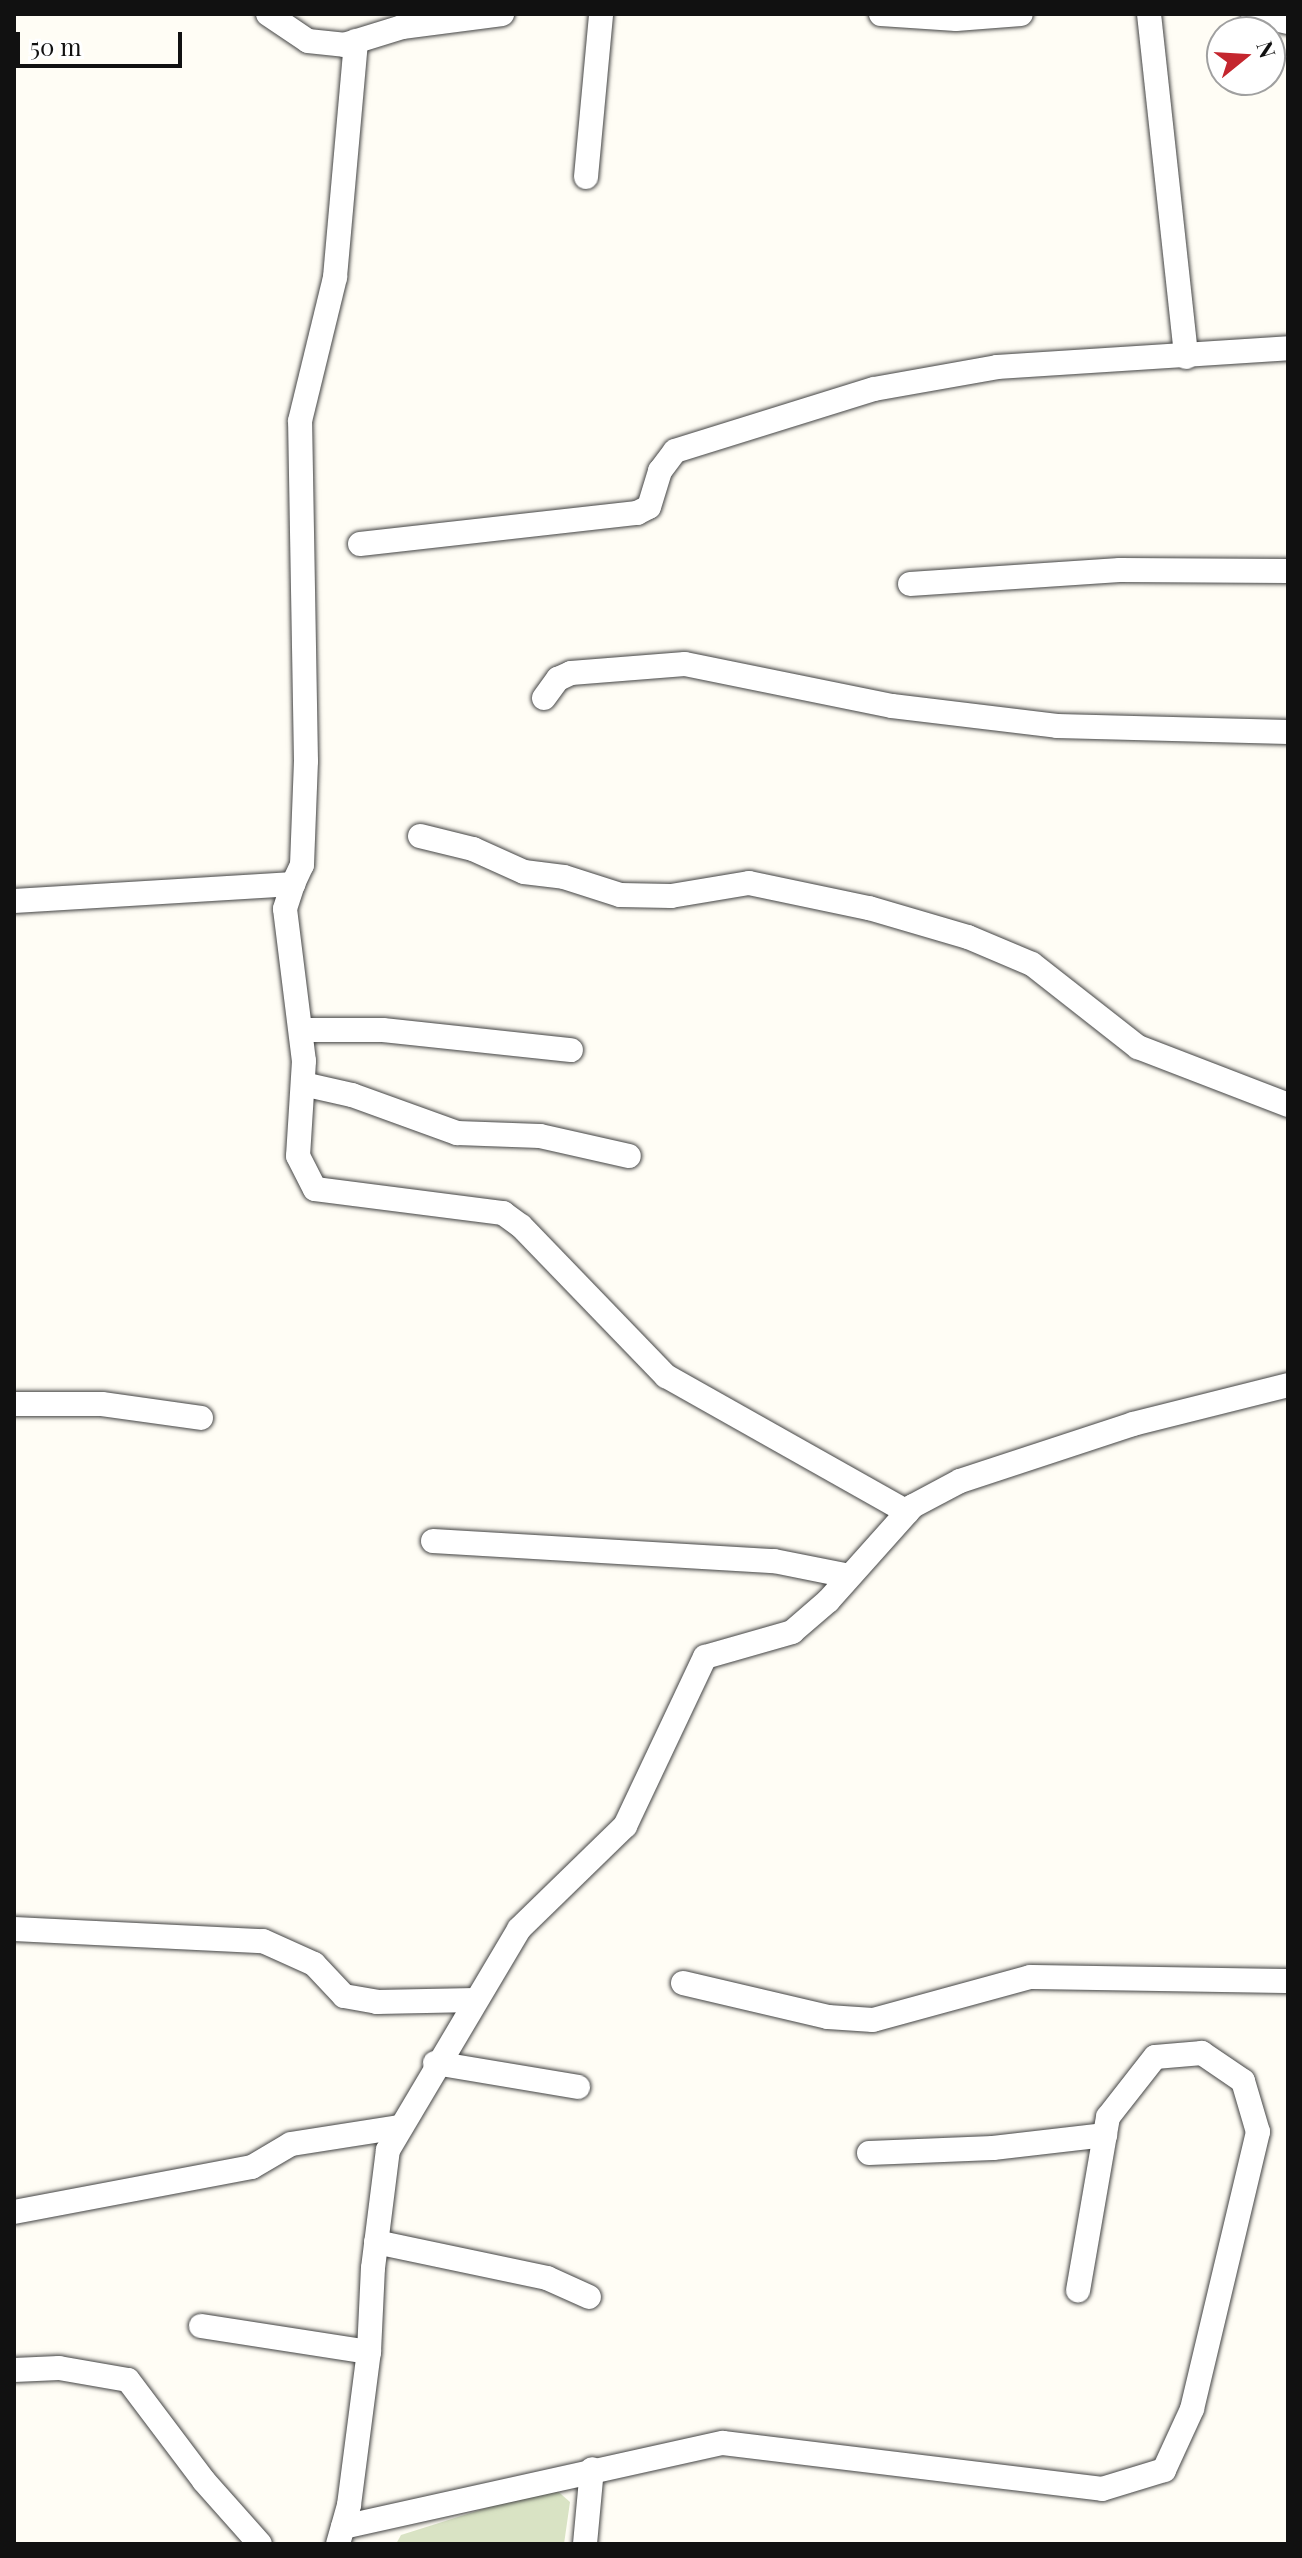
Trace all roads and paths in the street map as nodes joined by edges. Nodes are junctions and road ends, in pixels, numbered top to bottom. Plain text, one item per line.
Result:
1 (268, 14) edge
2 (502, 14) edge
3 (601, 14) edge
4 (881, 14) edge
5 (1021, 14) edge
6 (1149, 14) edge
7 (1253, 14) edge
8 (401, 20) edge
9 (1288, 22) edge
10 (356, 41) junction
11 (586, 177) dead end
12 (1288, 348) edge
13 (1186, 357) junction
14 (360, 544) dead end
15 (1288, 571) edge
16 (910, 584) dead end
17 (544, 698) dead end
18 (1288, 732) edge
19 (420, 836) dead end
20 (293, 884) junction
21 (14, 901) edge
22 (302, 1030) junction
23 (571, 1050) dead end
24 (303, 1084) junction
25 (1288, 1105) edge
26 (629, 1156) dead end
27 (1288, 1385) edge
28 (14, 1404) edge
29 (201, 1418) dead end
30 (907, 1512) junction
31 (433, 1541) dead end
32 (849, 1576) junction
33 (14, 1929) edge
34 (1288, 1981) edge
35 (683, 1983) dead end
36 (475, 2000) junction
37 (435, 2063) junction
38 (578, 2087) dead end
39 (400, 2127) junction
40 (1105, 2135) junction
41 (869, 2153) dead end
42 (14, 2212) edge
43 (376, 2242) junction
44 (1078, 2290) dead end
45 (589, 2297) dead end
46 (201, 2326) dead end
47 (369, 2352) junction
48 (14, 2370) edge
49 (592, 2469) junction
50 (340, 2535) edge
51 (260, 2544) edge
52 (585, 2544) edge

1 - 10 street
2 - 8 street
3 - 11 street
4 - 5 street
6 - 13 street
7 - 9 street
8 - 10 street
10 - 20 street
12 - 13 street
13 - 14 street
15 - 16 street
17 - 18 street
19 - 25 street
20 - 21 street
20 - 22 street
22 - 23 street
22 - 24 street
24 - 26 street
24 - 30 street
27 - 30 street
28 - 29 street
30 - 32 street
31 - 32 street
32 - 36 street
33 - 36 street
34 - 35 street
36 - 37 street
37 - 38 street
37 - 39 street
39 - 42 street
39 - 43 street
40 - 41 street
40 - 44 street
40 - 49 street
43 - 45 street
43 - 47 street
46 - 47 street
47 - 50 street
48 - 51 street
49 - 50 street
49 - 52 street

